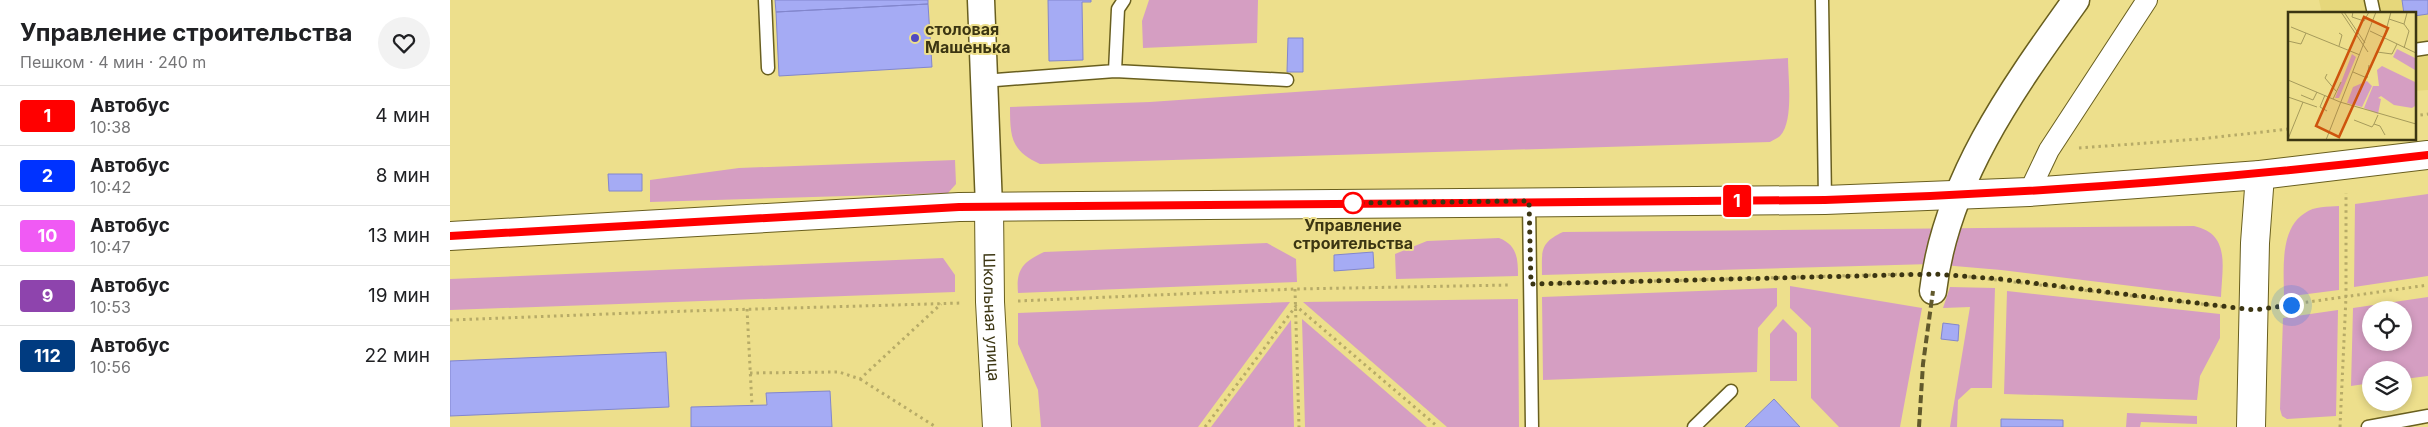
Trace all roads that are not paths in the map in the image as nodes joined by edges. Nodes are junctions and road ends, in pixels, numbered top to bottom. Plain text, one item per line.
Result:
1 (766, 0) edge
2 (981, 0) edge
3 (1124, 0) edge
4 (1822, 0) edge
5 (2076, 0) edge
6 (2148, 0) edge
7 (768, 68) dead end
8 (1115, 71) junction
9 (1287, 80) dead end
10 (983, 81) junction
11 (2428, 155) edge
12 (2260, 175) junction
13 (2028, 192) junction
14 (1958, 196) junction
15 (1825, 200) junction
16 (1529, 201) junction
17 (989, 207) junction
18 (450, 236) edge
19 (1934, 282) road end
20 (1731, 391) dead end
21 (2428, 416) edge
22 (997, 427) edge
23 (1532, 427) edge
24 (1694, 427) edge
25 (2251, 427) edge
26 (2368, 427) edge

1 - 7 lane
2 - 10 street
3 - 8 lane
4 - 15 lane
5 - 14 street
6 - 13 street
8 - 9 lane
8 - 10 lane
10 - 17 street
11 - 12 main road
12 - 13 main road
12 - 25 main road
13 - 14 main road
14 - 15 main road
14 - 19 street
15 - 16 main road
16 - 17 main road
16 - 23 lane
17 - 18 main road
17 - 22 main road, Школьная улица
20 - 24 lane
21 - 26 lane

